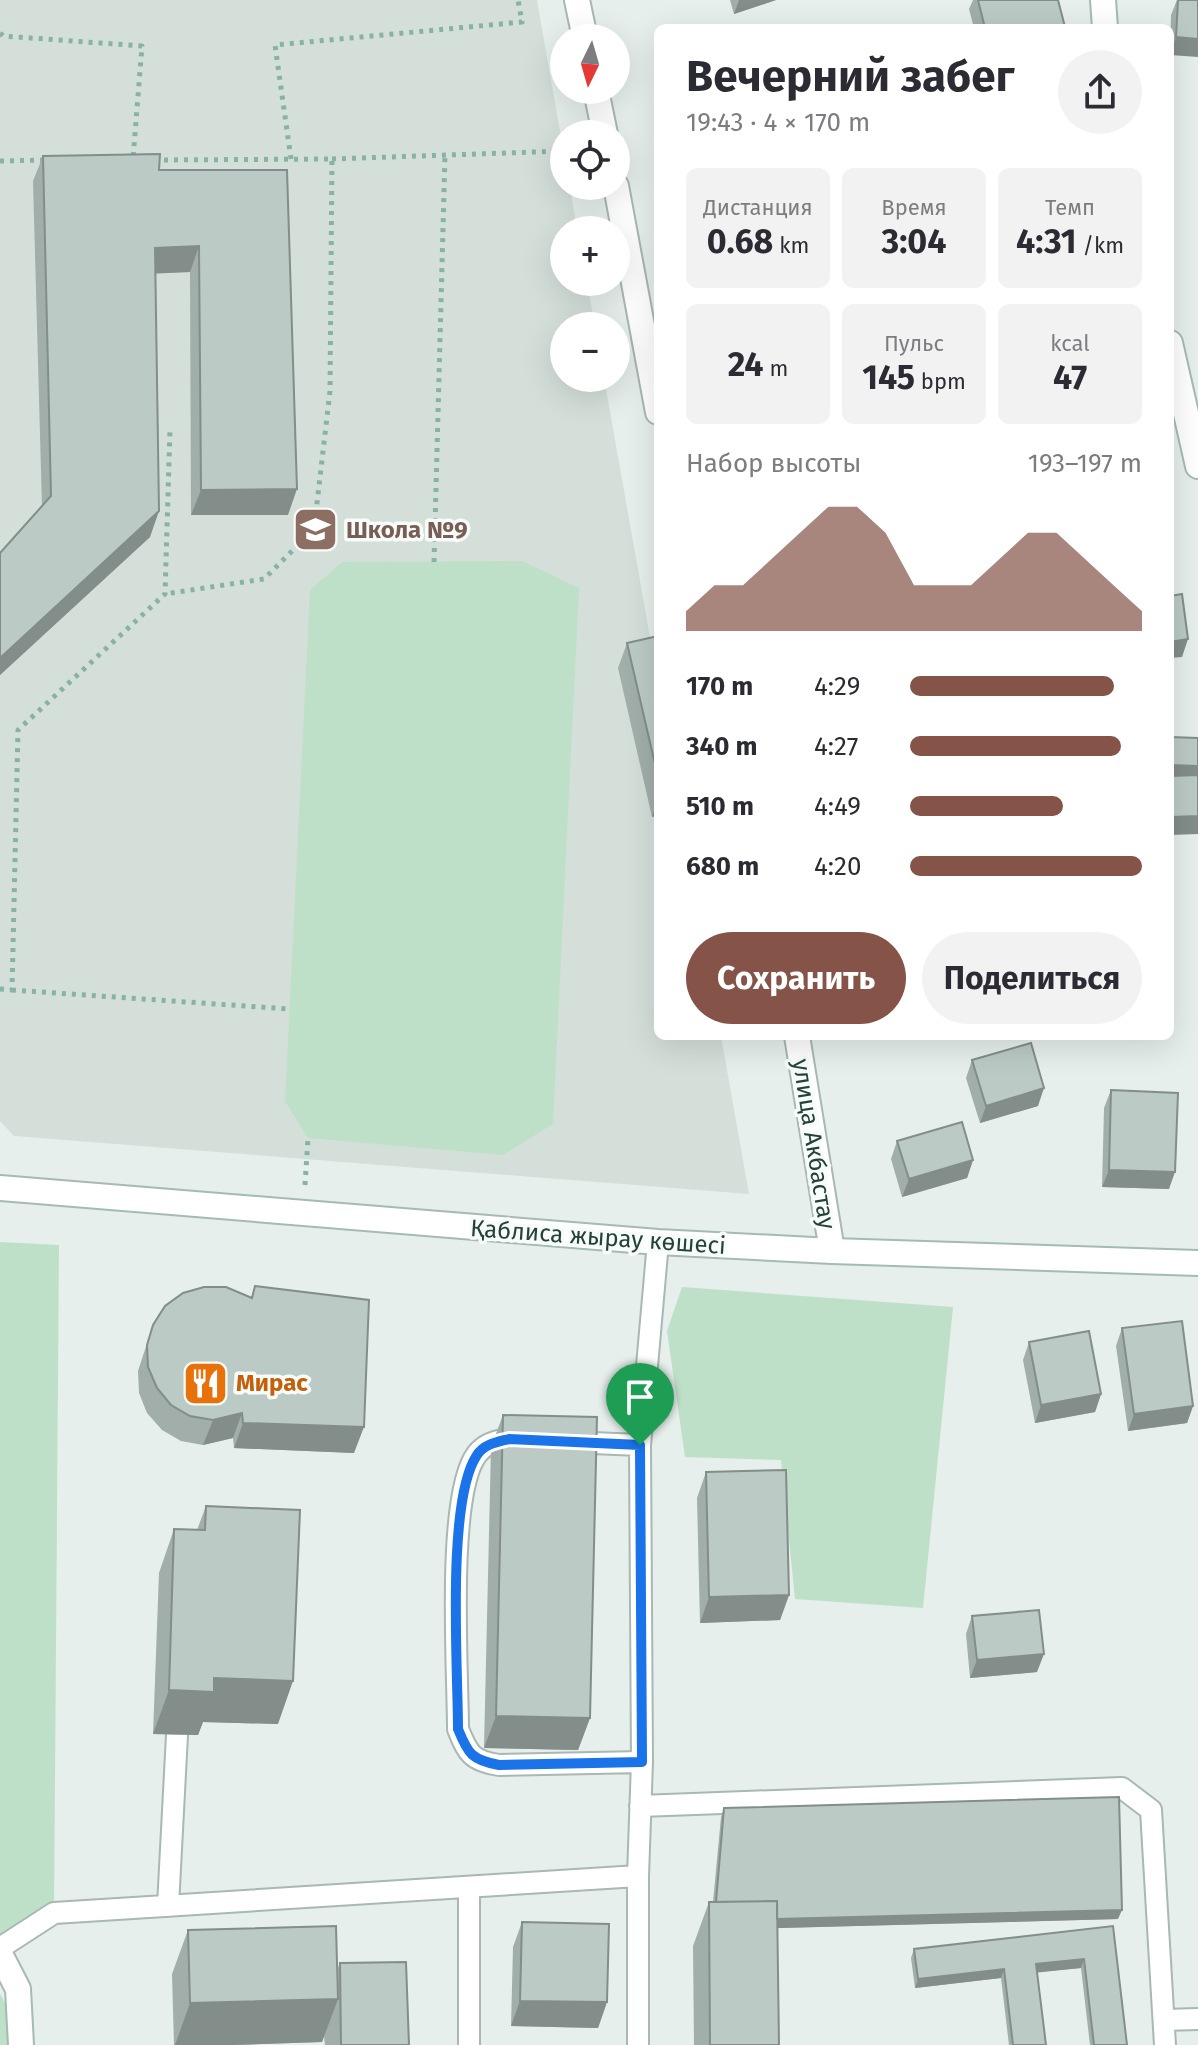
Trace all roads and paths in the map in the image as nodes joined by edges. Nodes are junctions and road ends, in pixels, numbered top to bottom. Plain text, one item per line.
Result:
1 (518, 0) edge
2 (577, 0) edge
3 (1103, 0) edge
4 (582, 24) edge
5 (1105, 24) edge
6 (0, 33) edge
7 (550, 151) edge
8 (445, 155) junction
9 (291, 159) junction
10 (332, 159) junction
11 (59, 160) edge
12 (118, 160) edge
13 (133, 160) junction
14 (0, 161) edge
15 (619, 200) edge
16 (1174, 361) edge
17 (654, 390) edge
18 (170, 429) dead end
19 (1198, 466) edge
20 (434, 562) dead end
21 (165, 594) junction
22 (0, 989) edge
23 (12, 990) junction
24 (289, 1009) dead end
25 (798, 1040) edge
26 (308, 1138) dead end
27 (0, 1188) edge
28 (304, 1215) junction
29 (658, 1242) junction
30 (832, 1251) junction
31 (1198, 1263) edge
32 (640, 1445) junction
33 (177, 1735) edge
34 (642, 1762) junction
35 (640, 1806) junction
36 (638, 1876) junction
37 (469, 1887) junction
38 (168, 1906) junction
39 (0, 1951) edge
40 (1198, 2019) edge
41 (1164, 2020) junction
42 (21, 2045) edge
43 (469, 2045) edge
44 (638, 2045) edge
45 (1165, 2045) edge

1 - 9 path
2 - 4 street
3 - 5 street
6 - 13 path
7 - 8 path
8 - 10 path
8 - 20 path
9 - 10 path
9 - 13 path
10 - 21 path
11 - 14 path
12 - 13 path
15 - 17 street
16 - 19 street
18 - 21 path
21 - 23 path
22 - 23 path
23 - 24 path
25 - 30 street, улица Акбастау
26 - 28 path
27 - 28 street, Қаблиса жырау көшесі
28 - 29 street, Қаблиса жырау көшесі
29 - 30 street, Қаблиса жырау көшесі
29 - 32 lane
30 - 31 street, Қаблиса жырау көшесі
32 - 34 lane
32 - 34 lane
33 - 38 lane
34 - 35 lane
35 - 36 lane
35 - 41 lane
36 - 37 lane
36 - 44 lane
37 - 38 lane
37 - 43 lane
38 - 39 lane
39 - 42 street
40 - 41 lane
41 - 45 lane

